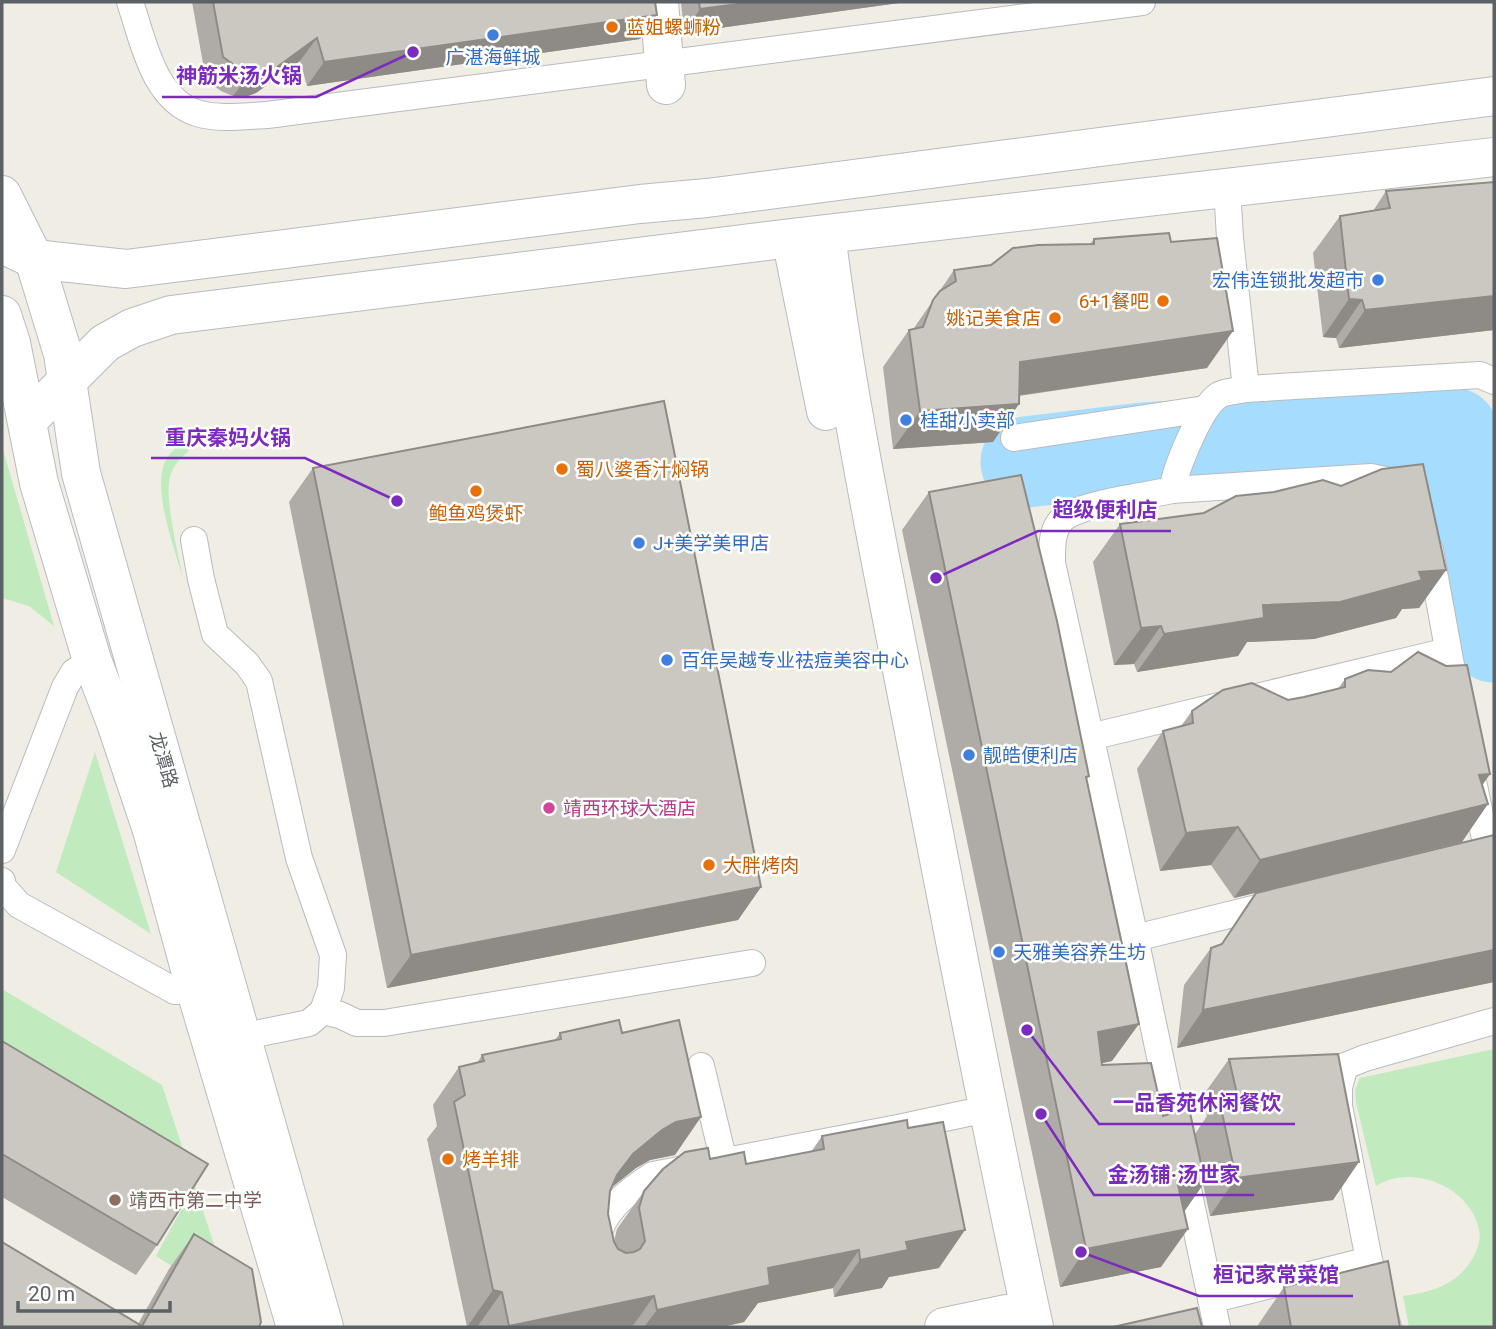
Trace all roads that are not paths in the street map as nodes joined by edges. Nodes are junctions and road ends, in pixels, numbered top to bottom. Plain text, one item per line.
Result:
1 (130, 2) edge
2 (659, 2) edge
3 (1142, 2) edge
4 (665, 74) junction
5 (1494, 96) edge
6 (1494, 157) edge
7 (1227, 187) junction
8 (2, 195) edge
9 (808, 236) junction
10 (18, 252) edge
11 (2, 315) edge
12 (1494, 381) edge
13 (67, 383) junction
14 (1247, 389) junction
15 (1205, 409) junction
16 (27, 421) junction
17 (1014, 438) edge
18 (1174, 480) junction
19 (194, 540) dead end
20 (1448, 651) junction
21 (92, 660) junction
22 (1461, 718) edge
23 (1090, 737) junction
24 (1469, 758) edge
25 (2, 850) edge
26 (1487, 852) junction
27 (1460, 858) edge
28 (2, 881) edge
29 (1494, 882) edge
30 (1297, 898) edge
31 (1135, 938) junction
32 (751, 963) dead end
33 (196, 991) junction
34 (323, 1011) junction
35 (1494, 1021) edge
36 (241, 1037) junction
37 (701, 1066) dead end
38 (968, 1113) junction
39 (724, 1162) junction
40 (1369, 1260) junction
41 (603, 1275) edge
42 (1211, 1300) junction
43 (1017, 1323) edge
44 (296, 1327) edge
45 (324, 1327) edge
46 (944, 1327) edge
47 (1217, 1327) edge
48 (1388, 1327) edge

1 - 4 lane
2 - 4 street
3 - 4 lane
5 - 10 street
6 - 7 street
7 - 9 street
7 - 14 lane
8 - 10 street, 龙潭路
9 - 13 street
9 - 38 street
9 - 43 street
10 - 13 street, 龙潭路
11 - 16 street, 龙潭路
12 - 14 lane
13 - 16 street
13 - 36 street, 龙潭路
14 - 15 lane
15 - 17 lane
15 - 18 lane
16 - 21 street, 龙潭路
18 - 20 lane
18 - 23 lane
19 - 34 lane
20 - 22 lane
20 - 23 lane
21 - 25 lane
21 - 33 street, 龙潭路
23 - 31 lane
24 - 26 lane
26 - 27 lane
26 - 29 lane
28 - 33 lane
30 - 31 lane
31 - 42 lane
32 - 34 lane
33 - 44 street, 龙潭路
34 - 36 lane
35 - 40 lane
36 - 45 street, 龙潭路
37 - 39 lane
38 - 39 lane
38 - 43 street
39 - 41 lane
40 - 42 lane
40 - 48 lane
42 - 47 lane
43 - 46 street

